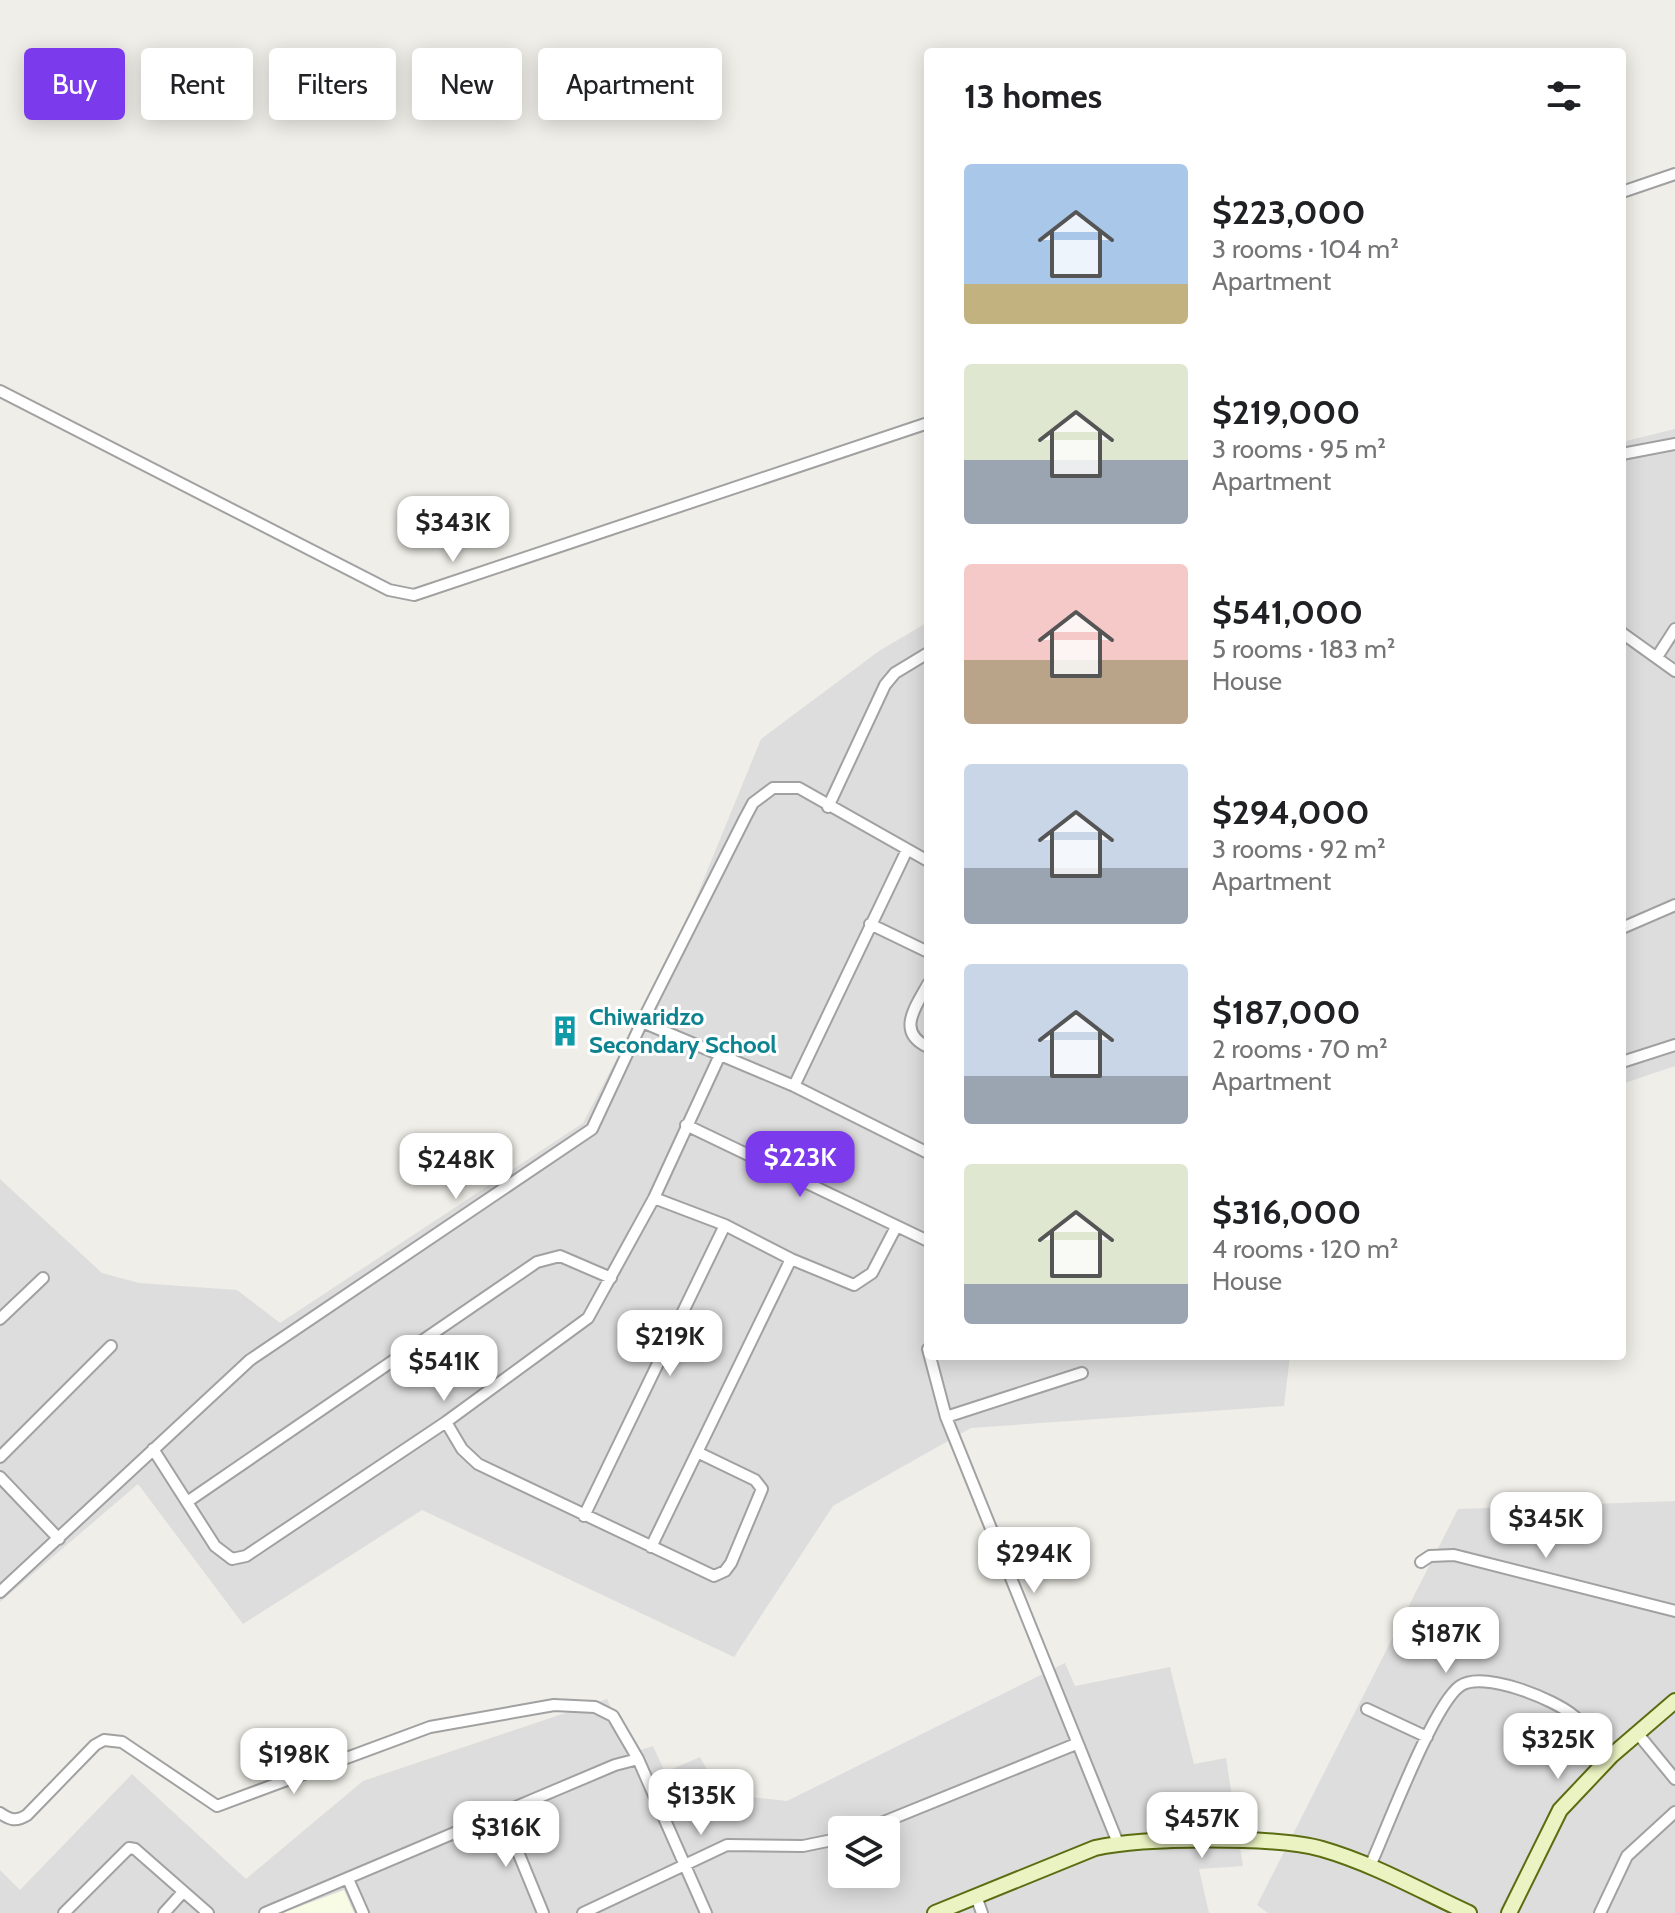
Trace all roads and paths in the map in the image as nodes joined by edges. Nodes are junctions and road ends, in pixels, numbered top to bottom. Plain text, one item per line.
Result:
1 (1675, 174) edge
2 (1626, 191) edge
3 (0, 391) edge
4 (924, 424) edge
5 (1675, 444) edge
6 (1626, 453) edge
7 (1675, 629) edge
8 (1626, 636) edge
9 (924, 655) edge
10 (1657, 657) junction
11 (1675, 671) edge
12 (828, 807) junction
13 (906, 852) junction
14 (924, 859) edge
15 (1675, 905) edge
16 (870, 924) junction
17 (1626, 926) edge
18 (924, 950) edge
19 (924, 992) edge
20 (642, 1022) junction
21 (924, 1045) edge
22 (1675, 1045) edge
23 (720, 1055) junction
24 (1626, 1061) edge
25 (794, 1086) junction
26 (686, 1125) junction
27 (924, 1151) edge
28 (654, 1198) junction
29 (725, 1225) junction
30 (896, 1227) junction
31 (924, 1239) edge
32 (791, 1259) junction
33 (43, 1278) dead end
34 (611, 1278) junction
35 (0, 1319) edge
36 (111, 1346) dead end
37 (931, 1360) edge
38 (1082, 1373) dead end
39 (946, 1417) junction
40 (446, 1422) junction
41 (153, 1449) junction
42 (697, 1452) junction
43 (0, 1457) edge
44 (0, 1477) edge
45 (187, 1502) junction
46 (584, 1516) junction
47 (59, 1539) junction
48 (651, 1547) junction
49 (1421, 1562) dead end
50 (0, 1592) edge
51 (1675, 1611) edge
52 (1675, 1701) edge
53 (1367, 1709) dead end
54 (1638, 1734) junction
55 (1427, 1737) junction
56 (1076, 1744) junction
57 (1611, 1756) junction
58 (638, 1759) junction
59 (1675, 1779) edge
60 (1675, 1812) edge
61 (0, 1813) edge
62 (502, 1813) junction
63 (899, 1816) edge
64 (828, 1841) edge
65 (1118, 1843) junction
66 (687, 1863) junction
67 (1370, 1866) junction
68 (348, 1879) junction
69 (183, 1892) junction
70 (976, 1896) junction
71 (64, 1913) edge
72 (164, 1913) edge
73 (208, 1913) edge
74 (265, 1913) edge
75 (363, 1913) edge
76 (543, 1913) edge
77 (583, 1913) edge
78 (706, 1913) edge
79 (935, 1913) edge
80 (982, 1913) edge
81 (1469, 1913) edge
82 (1509, 1913) edge
83 (1600, 1913) edge

1 - 2 street
3 - 4 street
5 - 6 street
7 - 10 street
8 - 10 street
9 - 12 street
10 - 11 street
12 - 13 street
12 - 20 street
13 - 14 street
13 - 16 street
15 - 17 street
16 - 18 street
16 - 25 street
19 - 21 street
20 - 23 street
20 - 41 street
22 - 24 street
23 - 25 street
23 - 26 street
25 - 27 street
26 - 28 street
26 - 30 street
28 - 29 street
28 - 34 street
29 - 32 street
29 - 46 street
30 - 31 street
30 - 32 street
32 - 42 street
33 - 35 street
34 - 40 street
34 - 45 street
36 - 43 street
37 - 39 street
38 - 39 street
39 - 56 street
40 - 45 street
40 - 46 street
41 - 45 street
41 - 47 street
42 - 48 street
42 - 48 street
44 - 47 street
46 - 48 street
47 - 50 street
49 - 51 street
52 - 54 street
53 - 55 street
54 - 57 street
54 - 59 street
55 - 57 street
55 - 67 street
56 - 63 street
56 - 65 street
57 - 82 street
58 - 61 street
58 - 62 street
58 - 66 street
60 - 83 street
62 - 68 street
62 - 76 street
64 - 66 street
65 - 67 street
65 - 70 street
66 - 77 street
66 - 78 street
67 - 81 street
68 - 74 street
68 - 75 street
69 - 71 street
69 - 72 street
69 - 73 street
70 - 79 street
70 - 80 street

